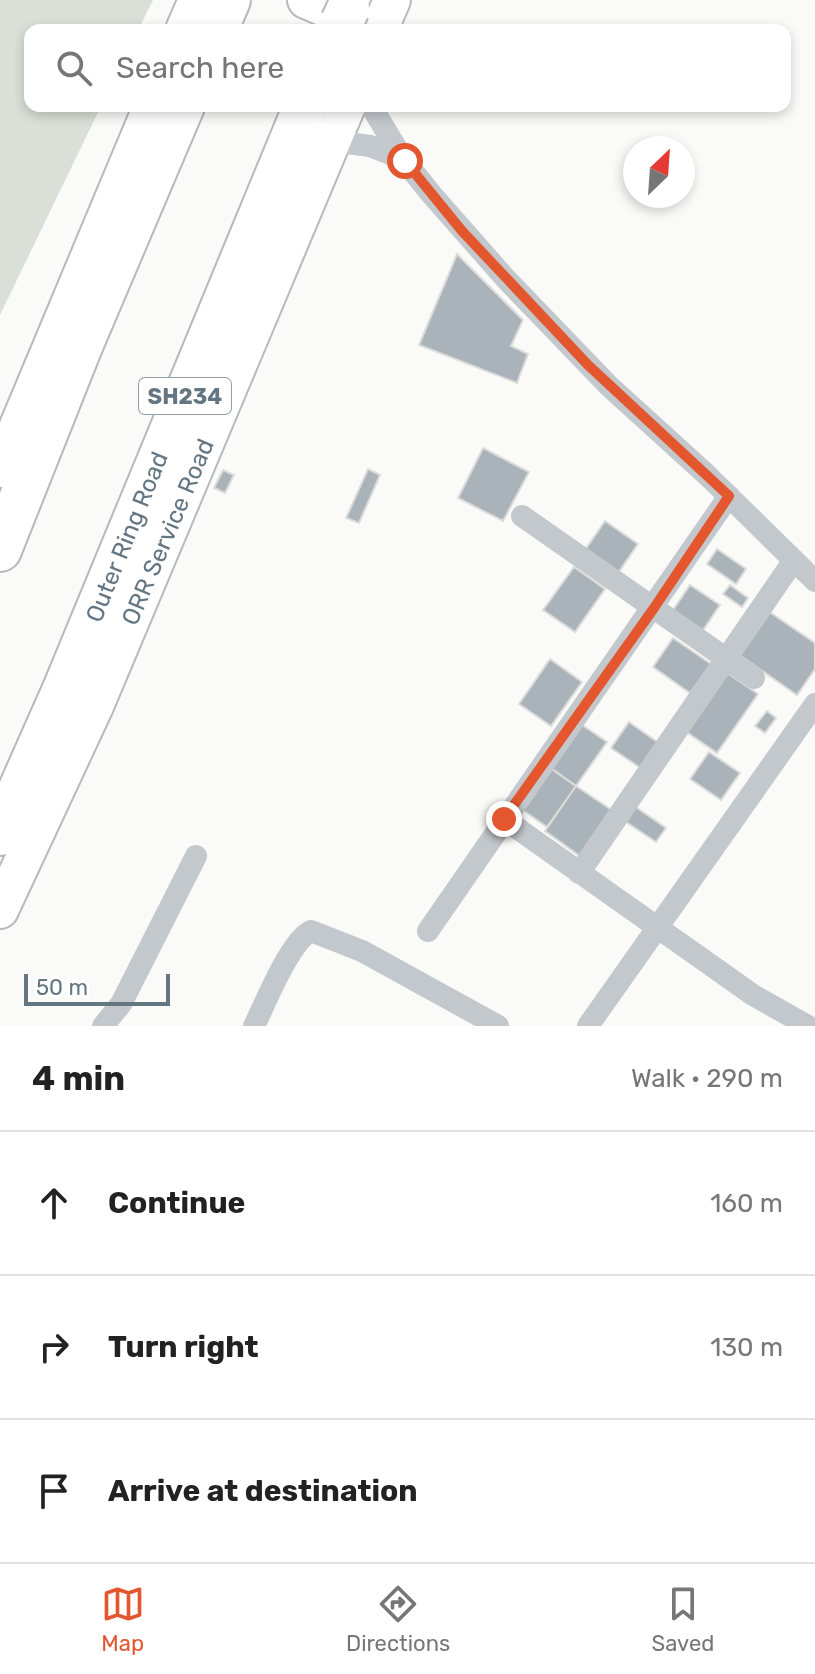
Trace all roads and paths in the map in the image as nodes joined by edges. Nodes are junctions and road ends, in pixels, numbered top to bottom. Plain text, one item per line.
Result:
1 (197, 0) edge
2 (229, 0) edge
3 (306, 0) edge
4 (392, 0) edge
5 (356, 20) edge
6 (187, 24) edge
7 (219, 24) edge
8 (149, 112) edge
9 (180, 112) edge
10 (303, 112) edge
11 (344, 112) edge
12 (375, 112) edge
13 (332, 141) junction
14 (403, 159) junction
15 (85, 262) junction
16 (0, 412) edge
17 (0, 469) edge
18 (729, 496) junction
19 (522, 516) dead end
20 (0, 550) edge
21 (794, 560) junction
22 (815, 581) edge
23 (654, 608) junction
24 (726, 659) junction
25 (754, 678) dead end
26 (815, 704) edge
27 (504, 819) junction
28 (0, 834) edge
29 (196, 856) dead end
30 (579, 873) junction
31 (0, 910) edge
32 (657, 926) junction
33 (428, 931) dead end
34 (103, 1026) edge
35 (254, 1026) edge
36 (498, 1026) edge
37 (588, 1026) edge
38 (808, 1026) edge

1 - 6 main road
2 - 7 highway
3 - 5 main road
4 - 5 main road
8 - 15 main road
9 - 20 highway
10 - 28 highway, Outer Ring Road / SH234
11 - 13 main road, ORR Service Road
12 - 14 street
13 - 14 street
13 - 31 main road, ORR Service Road
14 - 18 street
15 - 16 main road
15 - 17 main road
18 - 21 street
18 - 23 street
19 - 23 street
21 - 22 street
21 - 24 street
23 - 24 street
23 - 27 street
24 - 25 street
24 - 30 street
26 - 32 street
27 - 30 street
27 - 33 street
29 - 34 street
30 - 32 street
32 - 37 street
32 - 38 street
35 - 36 street

